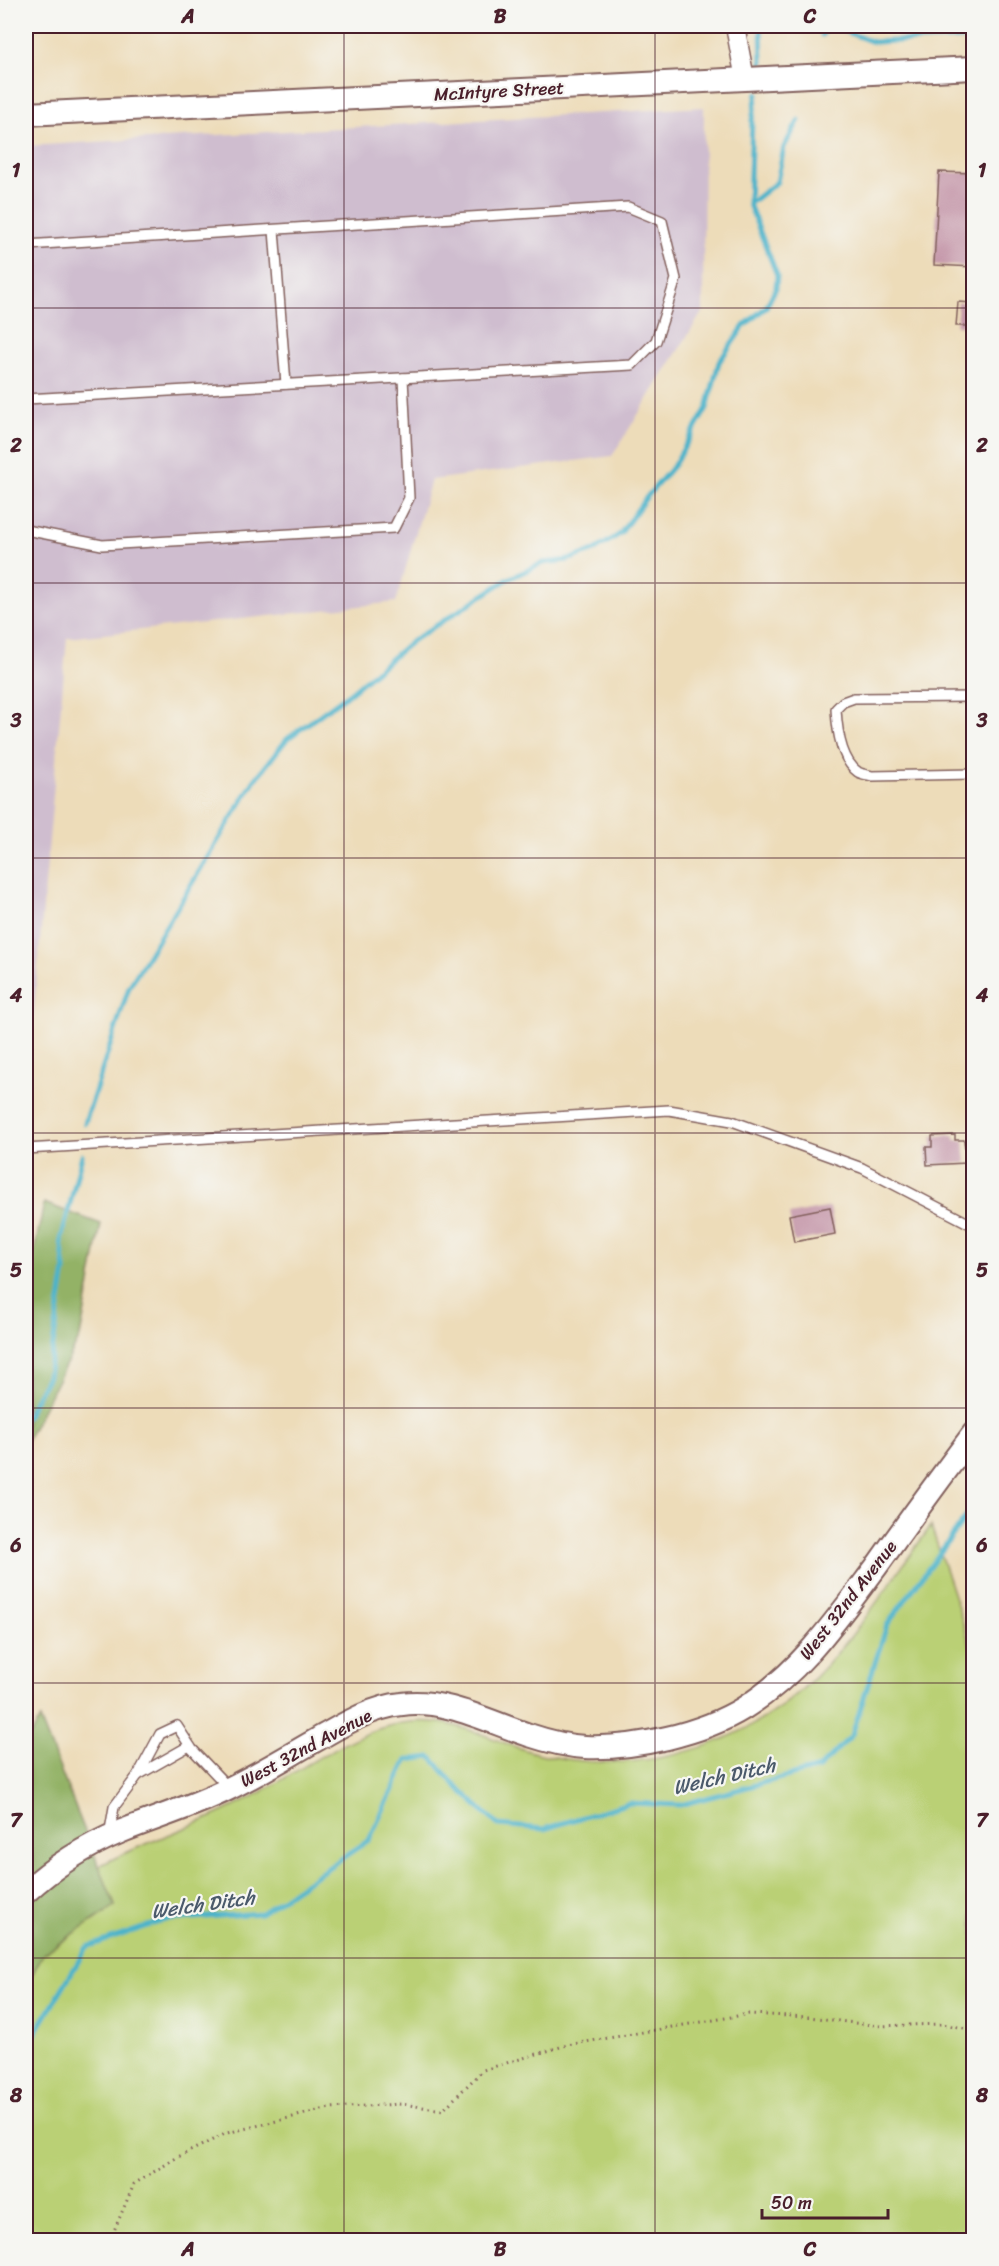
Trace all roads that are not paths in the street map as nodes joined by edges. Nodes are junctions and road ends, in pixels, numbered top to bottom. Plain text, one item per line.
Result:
1 (735, 26) edge
2 (974, 69) edge
3 (745, 79) junction
4 (26, 114) edge
5 (274, 230) junction
6 (26, 245) edge
7 (403, 378) junction
8 (286, 384) junction
9 (26, 399) edge
10 (26, 530) edge
11 (974, 697) edge
12 (974, 774) edge
13 (26, 1149) edge
14 (974, 1226) edge
15 (974, 1433) edge
16 (189, 1746) junction
17 (138, 1775) junction
18 (230, 1788) junction
19 (109, 1838) junction
20 (26, 1892) edge

1 - 3 street
2 - 3 street, McIntyre Street
3 - 4 street, McIntyre Street
5 - 6 lane
5 - 7 lane
5 - 8 lane
7 - 8 lane
7 - 10 lane
8 - 9 lane
11 - 12 lane
13 - 14 lane
15 - 18 street, West 32nd Avenue
16 - 17 lane
16 - 17 lane
16 - 18 lane
17 - 19 lane
18 - 19 street, West 32nd Avenue
19 - 20 street, West 32nd Avenue

